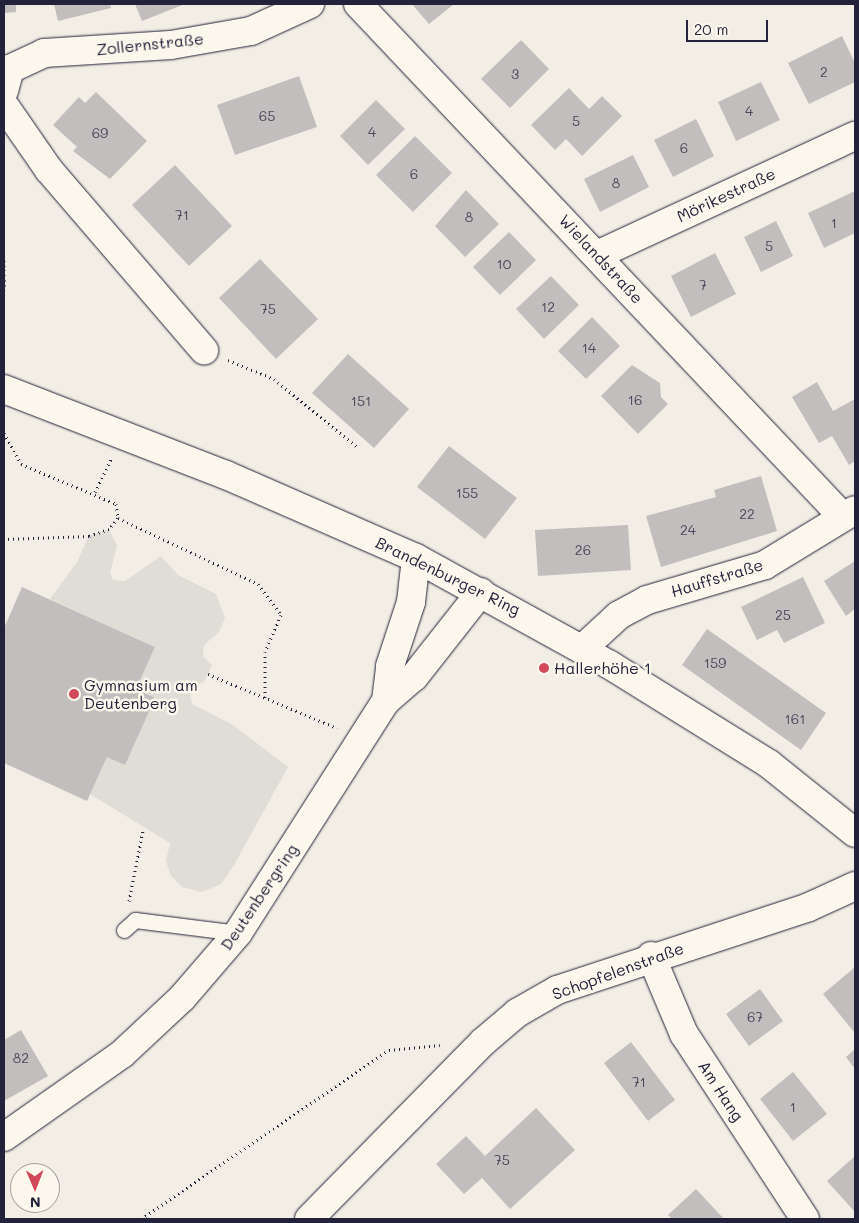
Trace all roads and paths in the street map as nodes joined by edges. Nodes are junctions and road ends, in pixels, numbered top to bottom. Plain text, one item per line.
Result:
1 (310, 4) edge
2 (358, 4) edge
3 (4, 92) edge
4 (4, 105) edge
5 (855, 136) edge
6 (597, 255) junction
7 (4, 260) edge
8 (4, 290) edge
9 (204, 350) joint
10 (4, 389) edge
11 (4, 433) edge
12 (357, 447) dead end
13 (112, 457) dead end
14 (95, 492) junction
15 (849, 513) edge
16 (118, 518) junction
17 (4, 539) edge
18 (416, 558) junction
19 (480, 592) junction
20 (582, 649) junction
21 (208, 674) dead end
22 (265, 699) junction
23 (386, 701) junction
24 (361, 738) junction
25 (143, 830) dead end
26 (855, 833) edge
27 (855, 886) edge
28 (130, 925) joint
29 (238, 933) junction
30 (651, 956) junction
31 (483, 1042) junction
32 (4, 1137) edge
33 (141, 1219) edge
34 (309, 1219) edge
35 (805, 1219) edge

1 - 3 street, Zollernstraße
2 - 6 street, Wielandstraße
4 - 9 street
5 - 6 street, Mörikestraße
6 - 15 street, Wielandstraße
7 - 8 path
9 - 12 path
10 - 18 street, Brandenburger Ring
11 - 14 path
13 - 14 path
14 - 16 path
15 - 20 street, Hauffstraße
16 - 17 path
16 - 22 path
18 - 19 street, Brandenburger Ring
18 - 23 street, Deutenbergring
19 - 20 street, Brandenburger Ring
19 - 23 street, Deutenbergring
20 - 26 street, Brandenburger Ring
21 - 22 path
22 - 24 path
23 - 24 street, Deutenbergring
24 - 29 street, Deutenbergring
25 - 28 path
27 - 30 street, Schopfelenstraße
28 - 29 lane
29 - 32 street, Deutenbergring
30 - 31 street, Schopfelenstraße
30 - 35 street, Am Hang
31 - 33 path
31 - 34 street, Schopfelenstraße

